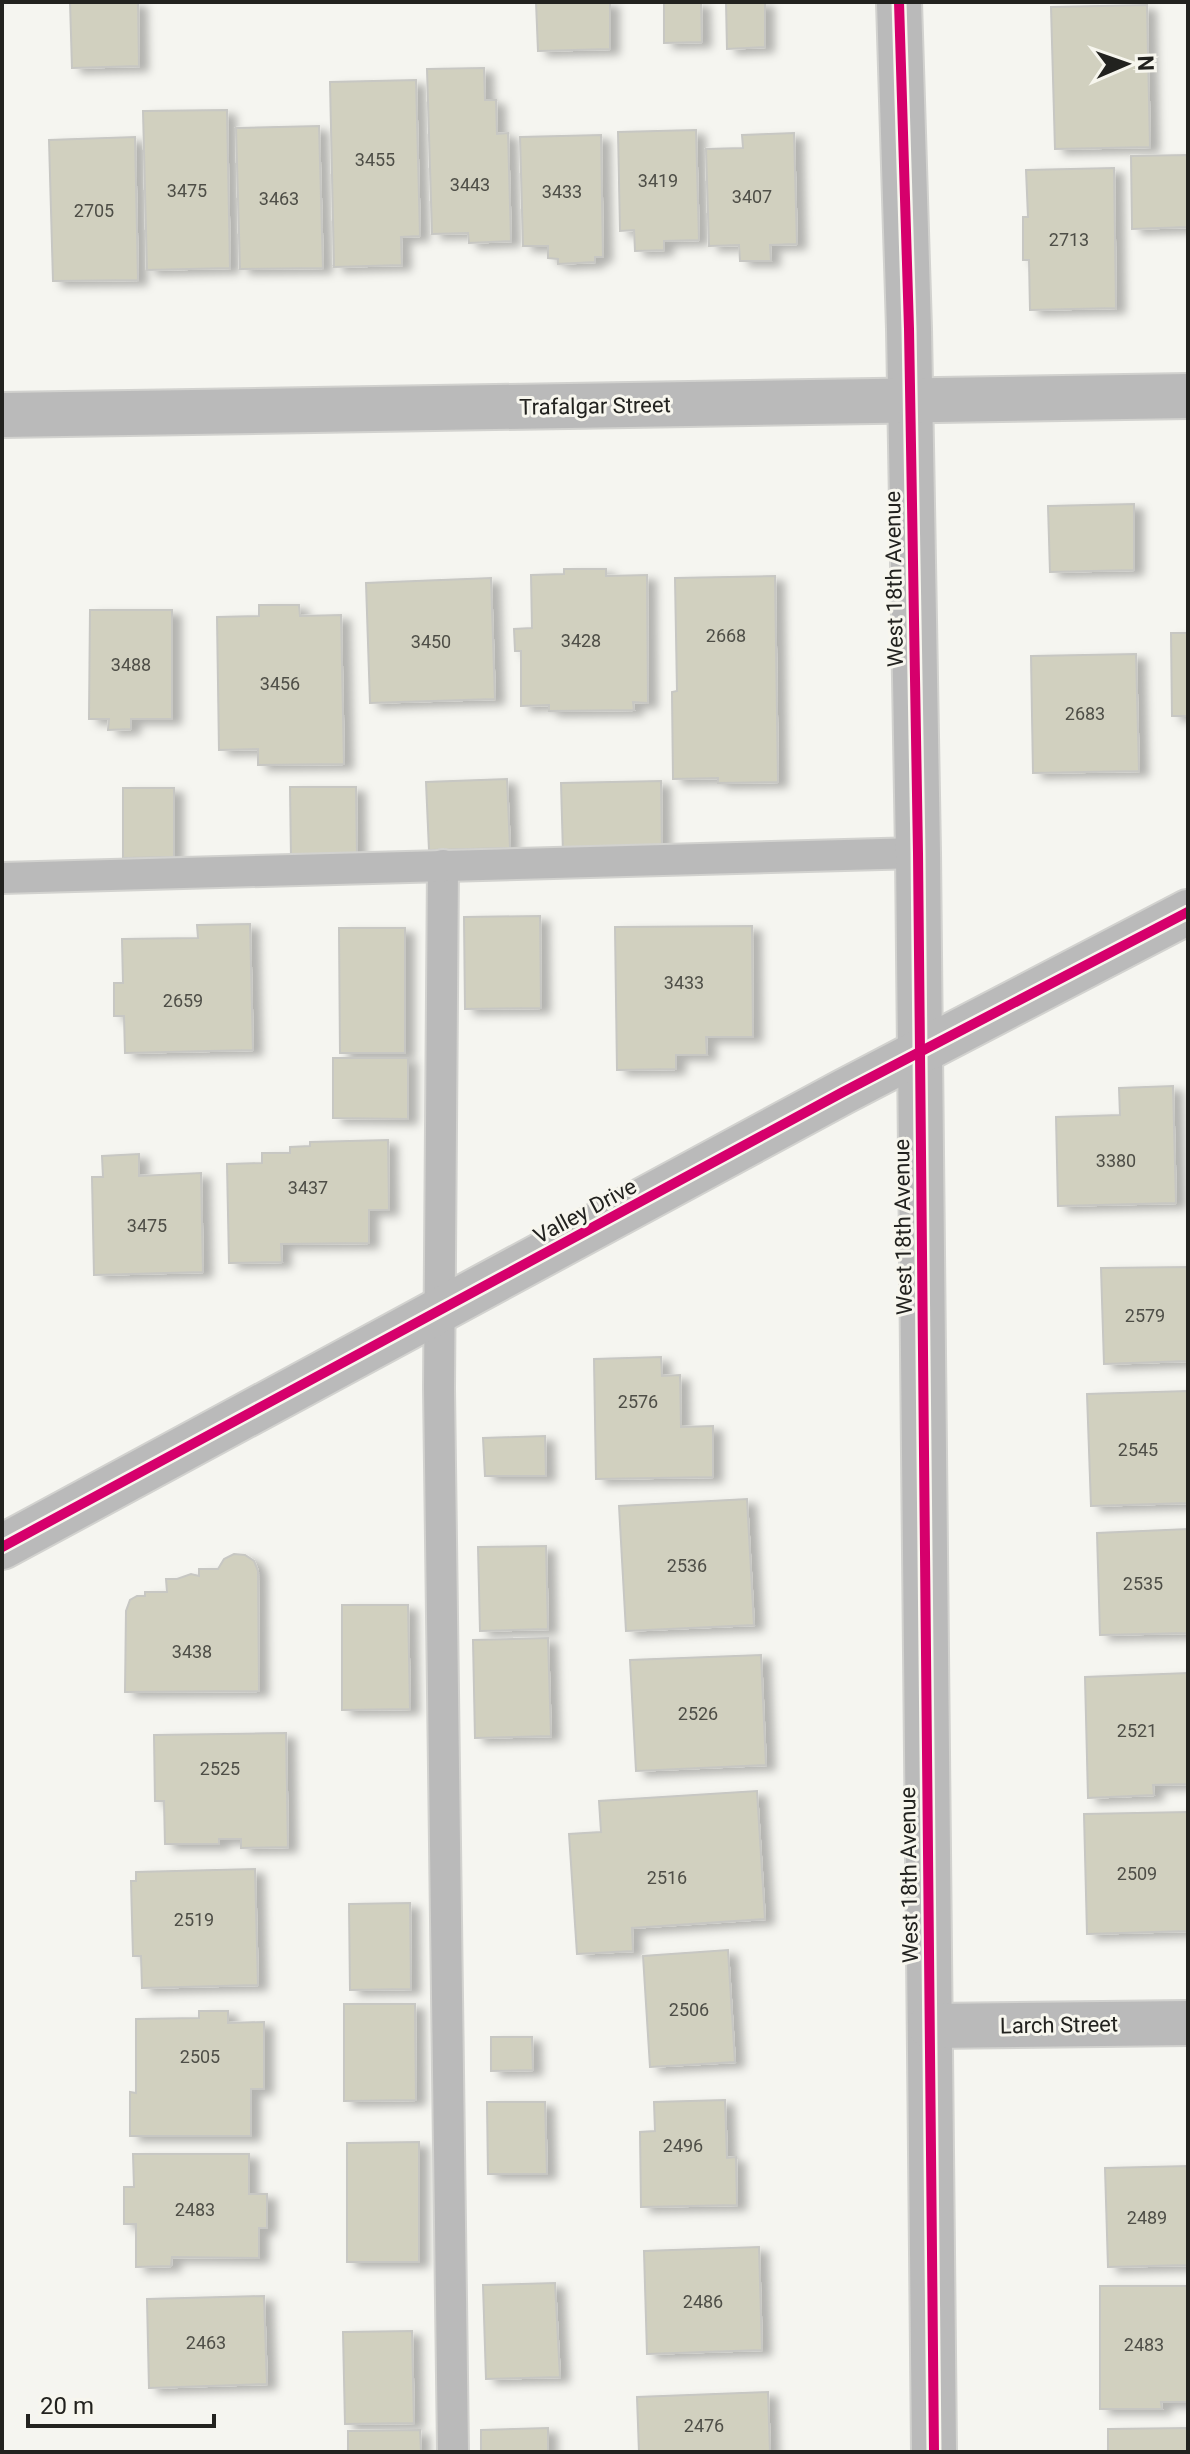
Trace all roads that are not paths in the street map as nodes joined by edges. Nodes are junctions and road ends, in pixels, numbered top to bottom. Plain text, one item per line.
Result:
1 (899, 2) edge
2 (1188, 396) edge
3 (911, 401) junction
4 (2, 415) edge
5 (918, 853) junction
6 (443, 865) junction
7 (2, 878) edge
8 (1188, 912) edge
9 (921, 1051) junction
10 (439, 1312) junction
11 (2, 1547) edge
12 (1188, 2023) edge
13 (930, 2026) junction
14 (453, 2452) edge
15 (934, 2452) edge

1 - 3 street, West 18th Avenue
2 - 3 street, Trafalgar Street
3 - 4 street, Trafalgar Street
3 - 5 street, West 18th Avenue
5 - 6 lane
5 - 9 street, West 18th Avenue
6 - 7 lane
6 - 10 lane
8 - 9 street, Valley Drive
9 - 10 street, Valley Drive
9 - 13 street, West 18th Avenue
10 - 11 street, Valley Drive
10 - 14 lane
12 - 13 street, Larch Street
13 - 15 street, West 18th Avenue

